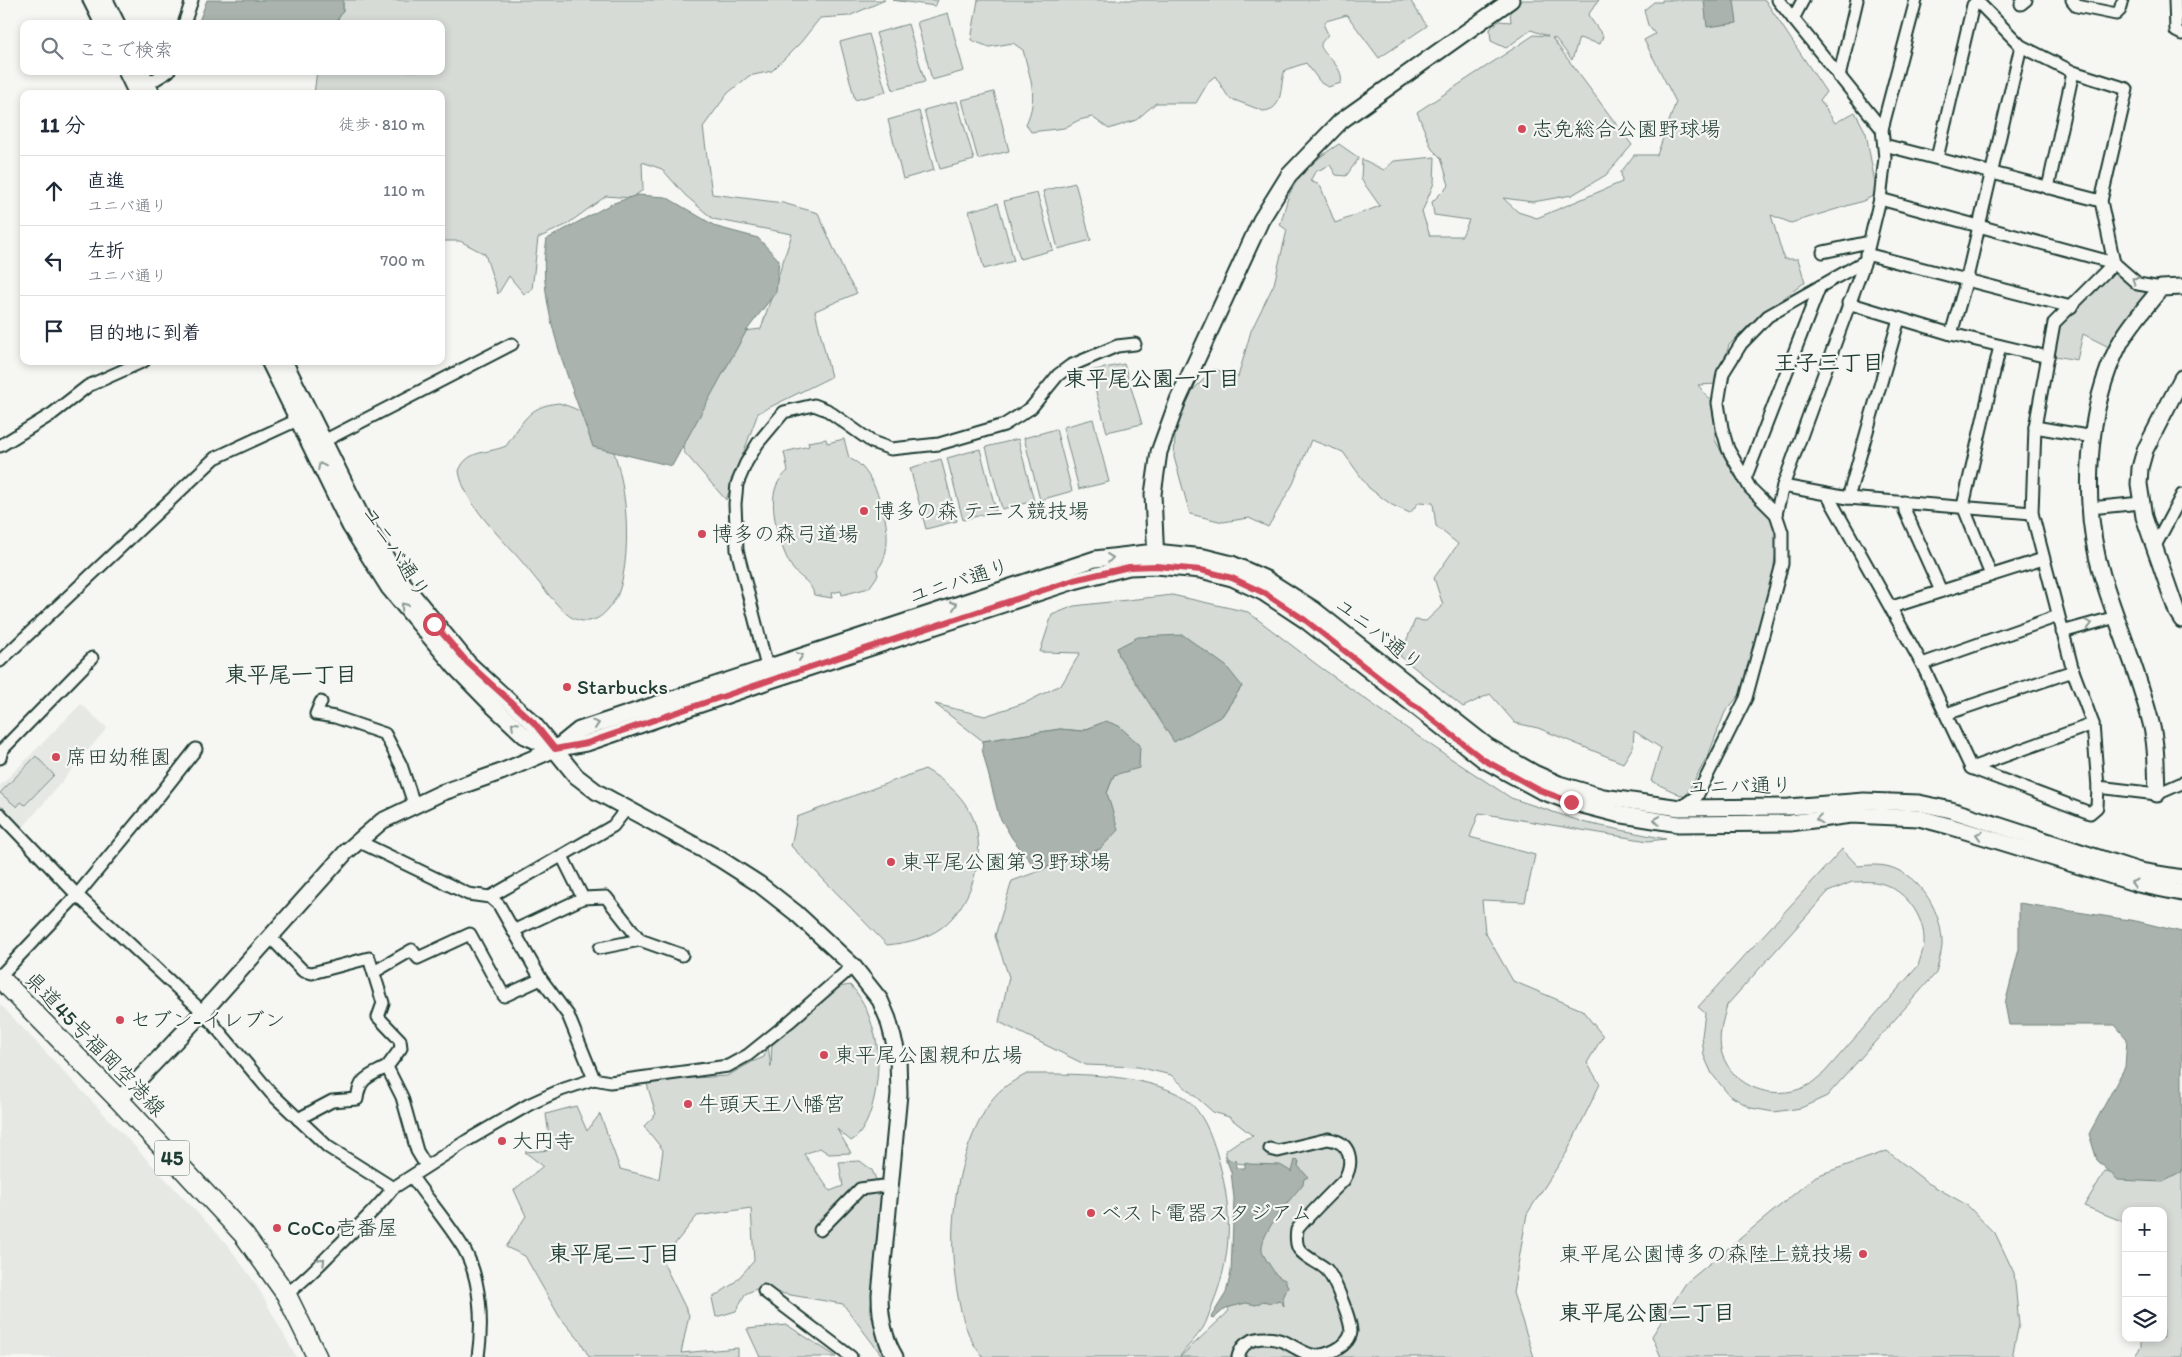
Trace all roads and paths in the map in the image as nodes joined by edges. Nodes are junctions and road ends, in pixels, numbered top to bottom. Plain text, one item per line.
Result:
1 (91, 0) edge
2 (106, 0) edge
3 (192, 0) edge
4 (1511, 0) edge
5 (1778, 0) edge
6 (1803, 0) edge
7 (1857, 0) edge
8 (1916, 0) edge
9 (2072, 0) edge
10 (2175, 0) edge
11 (1977, 1) edge
12 (2122, 3) dead end
13 (1793, 19) junction
14 (101, 20) edge
15 (115, 20) edge
16 (185, 20) edge
17 (2182, 34) edge
18 (2021, 46) junction
19 (2074, 72) junction
20 (130, 75) edge
21 (162, 75) edge
22 (1839, 77) junction
23 (142, 87) edge
24 (1882, 129) junction
25 (1884, 145) junction
26 (1937, 158) junction
27 (1992, 173) junction
28 (2048, 188) junction
29 (1880, 199) junction
30 (2101, 201) junction
31 (1979, 227) junction
32 (1869, 242) junction
33 (1823, 252) dead end
34 (1865, 258) junction
35 (2114, 263) junction
36 (1966, 282) junction
37 (1820, 286) junction
38 (2182, 287) edge
39 (2161, 288) junction
40 (1848, 303) junction
41 (2071, 307) junction
42 (1899, 319) junction
43 (1951, 334) junction
44 (512, 344) dead end
45 (1136, 344) dead end
46 (2000, 346) junction
47 (2048, 357) junction
48 (135, 365) edge
49 (272, 365) edge
50 (285, 365) edge
51 (2182, 378) edge
52 (304, 417) junction
53 (2035, 427) junction
54 (2093, 437) junction
55 (318, 444) junction
56 (0, 446) edge
57 (1745, 479) junction
58 (1782, 486) junction
59 (2182, 495) edge
60 (1828, 496) junction
61 (1848, 498) junction
62 (1904, 502) junction
63 (2141, 503) junction
64 (1963, 506) junction
65 (2090, 508) junction
66 (2032, 513) junction
67 (1776, 514) junction
68 (2155, 546) junction
69 (1156, 559) junction
70 (2043, 559) junction
71 (1991, 575) junction
72 (1942, 591) junction
73 (1892, 607) junction
74 (2058, 616) junction
75 (2116, 617) junction
76 (2182, 620) edge
77 (2062, 632) junction
78 (92, 658) dead end
79 (0, 661) edge
80 (1922, 664) junction
81 (767, 667) junction
82 (2074, 671) junction
83 (321, 702) dead end
84 (1946, 714) junction
85 (2093, 724) junction
86 (196, 749) dead end
87 (555, 749) junction
88 (0, 758) edge
89 (1971, 768) junction
90 (2182, 782) edge
91 (2098, 787) junction
92 (2157, 794) junction
93 (414, 804) junction
94 (628, 808) junction
95 (1680, 808) junction
96 (0, 814) edge
97 (1679, 824) junction
98 (358, 840) junction
99 (562, 856) junction
100 (2182, 878) edge
101 (2182, 893) edge
102 (77, 895) junction
103 (490, 897) junction
104 (583, 898) junction
105 (514, 931) junction
106 (270, 937) junction
107 (640, 940) junction
108 (600, 948) dead end
109 (682, 955) dead end
110 (852, 966) junction
111 (374, 972) junction
112 (0, 977) edge
113 (541, 979) junction
114 (203, 1012) junction
115 (386, 1067) junction
116 (594, 1079) junction
117 (119, 1100) junction
118 (298, 1119) junction
119 (1270, 1149) dead end
120 (426, 1166) junction
121 (412, 1177) junction
122 (891, 1185) junction
123 (394, 1188) junction
124 (820, 1230) dead end
125 (764, 1291) dead end
126 (286, 1294) junction
127 (317, 1357) edge
128 (478, 1357) edge
129 (851, 1357) edge
130 (895, 1357) edge
131 (1238, 1357) edge

1 - 14 street
2 - 15 street
3 - 16 street
4 - 69 street
5 - 13 street
6 - 13 street
7 - 22 street
8 - 24 street
9 - 12 street
10 - 17 street
11 - 18 street
11 - 26 street
13 - 22 street
18 - 19 street
18 - 27 street
19 - 28 street
19 - 30 street
20 - 23 street
21 - 23 street
22 - 24 street
24 - 25 street
25 - 26 street
25 - 29 street
26 - 27 street
27 - 28 street
27 - 31 street
28 - 30 street
29 - 31 street
29 - 32 street
30 - 35 street
31 - 35 street
31 - 36 street
32 - 33 street
32 - 34 street
34 - 36 street
34 - 37 street
34 - 40 street
39 -> 35 street
35 - 41 street
36 - 41 street
36 - 43 street
37 - 57 street
37 - 57 street
38 - 39 street
39 - 54 street
40 - 42 street
40 - 58 street
41 - 47 street
42 - 43 street
42 - 61 street
43 - 46 street
44 - 55 street
45 - 81 street
46 - 47 street
46 - 64 street
47 - 53 street
48 - 56 street
49 - 52 street, ユニバ通り
50 - 52 street, ユニバ通り
51 - 63 street
52 - 55 street, ユニバ通り
52 - 79 street
53 - 54 street
53 - 66 street
54 - 65 street
55 - 87 street, ユニバ通り
57 - 67 street
58 - 60 street
58 - 67 street
59 - 68 street
60 - 61 street
60 - 73 street
61 - 62 street
62 - 64 street
62 - 72 street
63 - 65 street
63 - 68 street
64 - 66 street
64 - 71 street
65 - 75 street
66 - 70 street
67 - 95 street
68 - 76 street
81 -> 69 street, ユニバ通り
69 - 87 street, ユニバ通り
69 - 95 street, ユニバ通り
97 -> 69 street, ユニバ通り
70 - 71 street
70 - 74 street
71 - 72 street
72 - 73 street
73 - 80 street
74 - 77 street
74 - 80 street
77 -> 75 street
75 - 92 street
77 - 82 street
78 - 88 street
80 - 84 street
87 -> 81 street, ユニバ通り
82 - 84 street
82 - 85 street
83 - 93 street
84 - 89 street
85 - 89 street
85 - 91 street
86 - 102 street
87 - 93 street
87 - 94 street
89 - 91 street
90 - 92 street
91 - 92 street
93 - 98 street
94 - 99 street
94 - 110 street
95 - 97 street
95 - 100 street, ユニバ通り
96 - 102 street
101 -> 97 street, ユニバ通り
98 - 103 street
98 - 106 street
99 - 103 street
99 - 104 street
102 - 112 street
102 - 114 street
103 - 105 street
104 - 105 street
104 - 107 street
105 - 113 street
106 - 111 street
106 - 114 street
107 - 108 street
107 - 109 street
110 - 116 street
110 - 122 street
111 - 113 street
111 - 115 street
112 - 117 main road, 県道45号福岡空港線 / 45
113 - 116 street
114 - 117 street
114 - 118 street
115 - 118 street
115 - 120 street
116 - 120 street
117 - 126 main road, 県道45号福岡空港線 / 45
118 - 123 street
119 - 131 street
120 - 121 street
121 - 123 street
121 - 128 street
122 - 124 street
122 - 130 street
126 -> 123 street
125 - 129 street
126 - 127 main road, 県道45号福岡空港線 / 45

